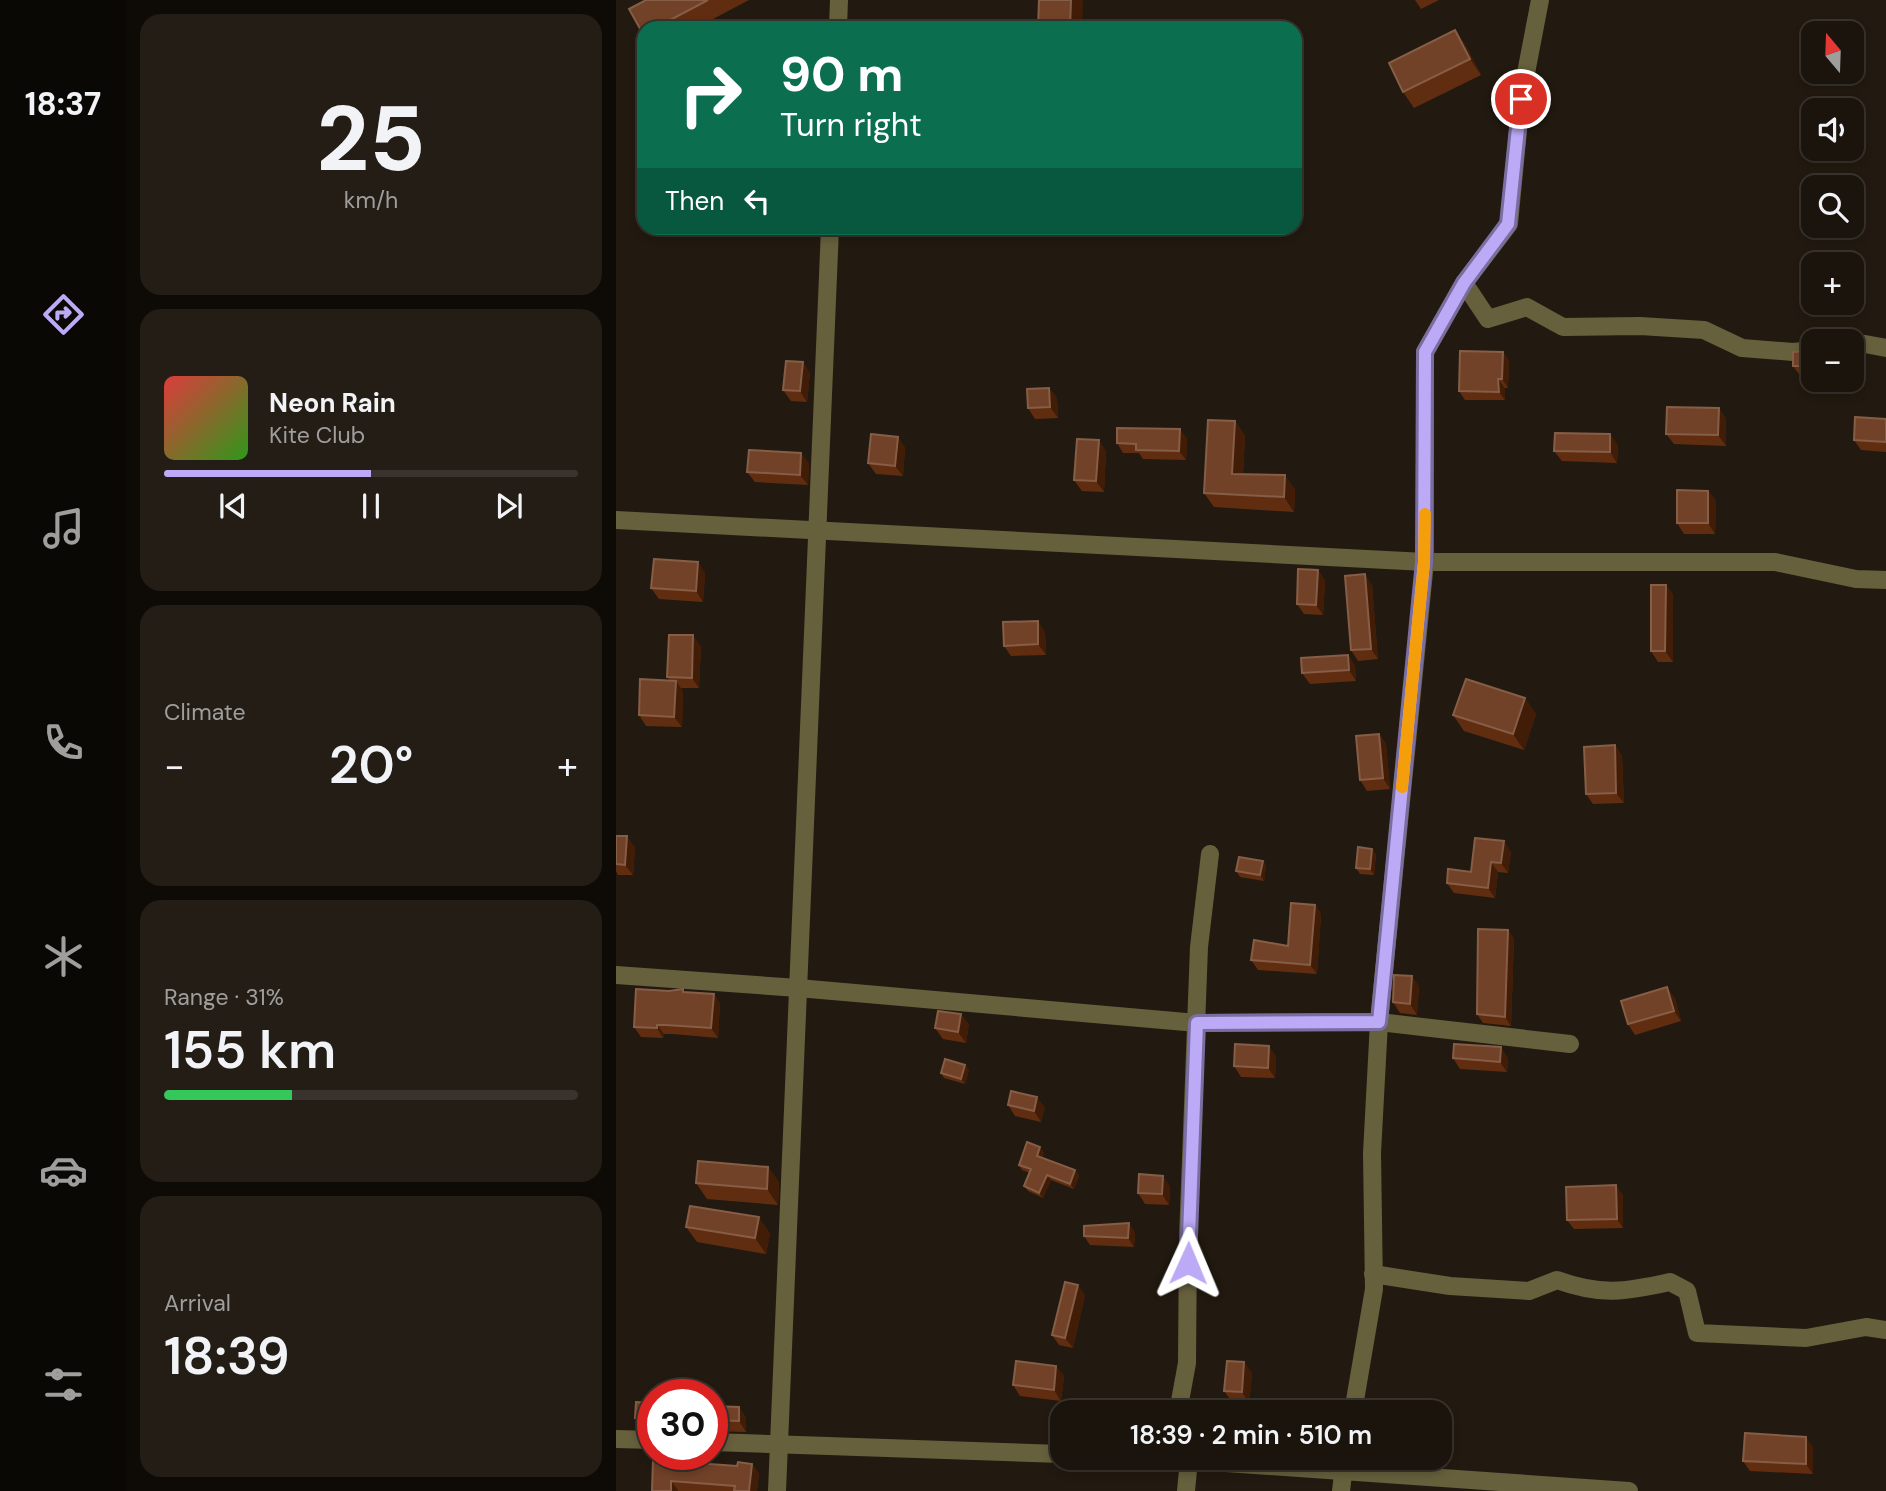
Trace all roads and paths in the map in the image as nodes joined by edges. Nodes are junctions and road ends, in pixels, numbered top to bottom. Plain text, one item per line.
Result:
1 (839, 0) edge
2 (1541, 0) edge
3 (838, 21) edge
4 (830, 235) edge
5 (1464, 283) junction
6 (1864, 344) edge
7 (1886, 348) edge
8 (1801, 351) edge
9 (616, 520) edge
10 (817, 530) junction
11 (1424, 562) junction
12 (1886, 580) edge
13 (1210, 855) dead end
14 (616, 975) edge
15 (798, 988) junction
16 (1379, 1022) junction
17 (1197, 1023) junction
18 (1570, 1044) dead end
19 (1373, 1274) junction
20 (1886, 1330) edge
21 (1180, 1400) edge
22 (1355, 1400) edge
23 (616, 1439) edge
24 (637, 1440) edge
25 (728, 1442) edge
26 (779, 1443) junction
27 (1050, 1454) edge
28 (1188, 1470) edge
29 (1343, 1470) edge
30 (1399, 1470) edge
31 (778, 1491) edge
32 (1186, 1491) edge
33 (1341, 1491) edge
34 (1629, 1491) edge

1 - 3 street
2 - 5 street
4 - 10 street
5 - 8 street
5 - 11 street
6 - 7 street
9 - 10 street
10 - 11 street
10 - 15 street
11 - 12 street
11 - 16 street
13 - 17 street
14 - 15 street
15 - 17 street
15 - 26 street
16 - 17 street
16 - 18 street
16 - 19 street
17 - 21 street
19 - 20 street
19 - 22 street
23 - 24 street
25 - 26 street
26 - 27 street
26 - 31 street
28 - 32 street
29 - 33 street
30 - 34 street

